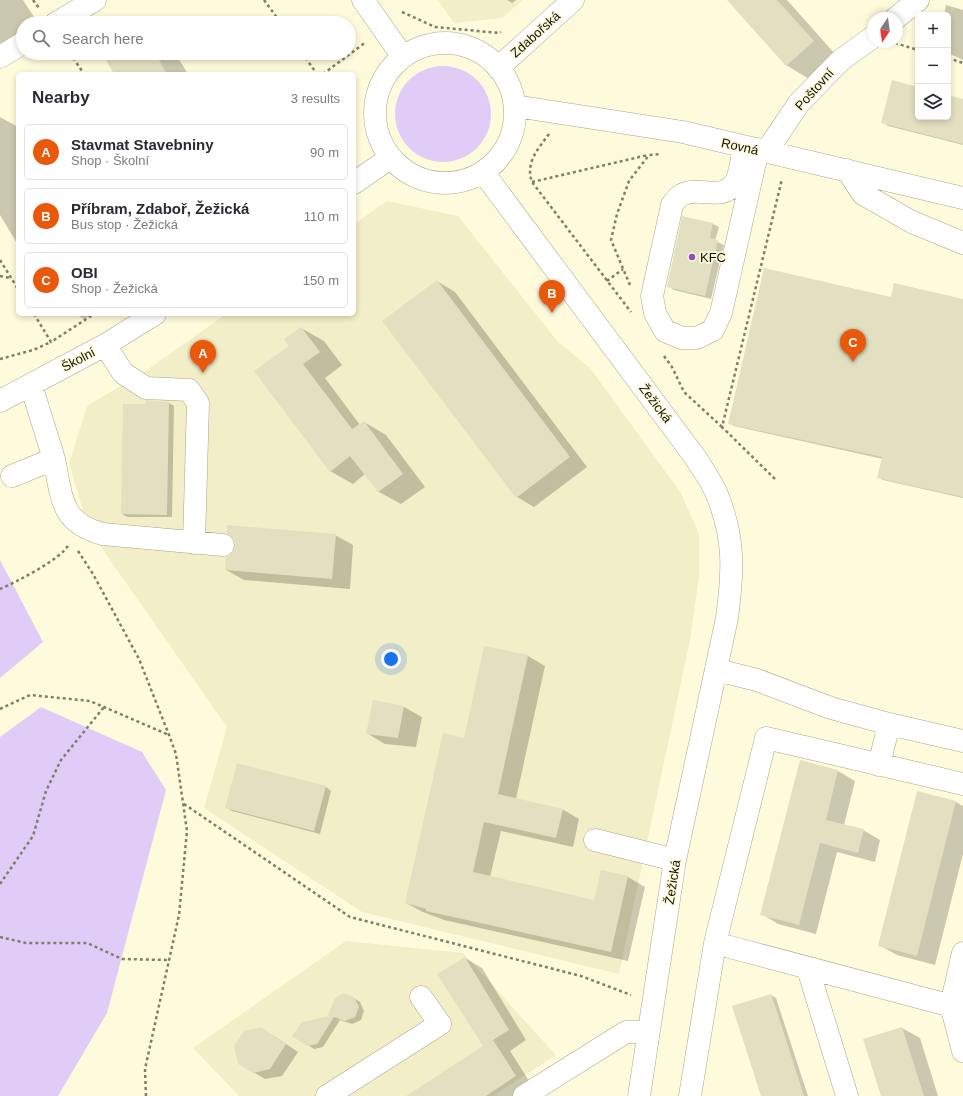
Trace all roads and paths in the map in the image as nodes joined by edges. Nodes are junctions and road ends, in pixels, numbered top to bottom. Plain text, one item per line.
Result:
1 (95, 0) edge
2 (264, 0) edge
3 (363, 0) edge
4 (573, 0) edge
5 (918, 0) edge
6 (903, 12) edge
7 (403, 13) dead end
8 (68, 16) edge
9 (276, 16) edge
10 (506, 29) dead end
11 (367, 41) dead end
12 (867, 41) edge
13 (903, 45) edge
14 (16, 47) edge
15 (356, 49) edge
16 (915, 49) edge
17 (0, 57) edge
18 (403, 57) junction
19 (951, 59) edge
20 (75, 60) edge
21 (307, 60) edge
22 (342, 60) edge
23 (963, 63) edge
24 (498, 68) junction
25 (83, 72) edge
26 (316, 72) edge
27 (326, 72) edge
28 (515, 106) junction
29 (549, 134) dead end
30 (756, 149) junction
31 (649, 155) dead end
32 (390, 158) junction
33 (847, 170) junction
34 (483, 172) junction
35 (783, 176) dead end
36 (356, 182) edge
37 (532, 182) junction
38 (963, 198) edge
39 (963, 243) edge
40 (0, 260) edge
41 (624, 269) dead end
42 (0, 276) edge
43 (11, 278) junction
44 (607, 281) junction
45 (16, 286) edge
46 (35, 316) edge
47 (91, 316) edge
48 (152, 316) edge
49 (635, 318) dead end
50 (51, 342) junction
51 (105, 345) junction
52 (663, 355) dead end
53 (0, 359) edge
54 (31, 385) junction
55 (0, 401) edge
56 (722, 427) junction
57 (54, 459) junction
58 (12, 476) dead end
59 (775, 479) dead end
60 (74, 532) junction
61 (194, 543) junction
62 (223, 545) dead end
63 (0, 589) edge
64 (717, 670) junction
65 (104, 707) junction
66 (0, 709) edge
67 (889, 724) junction
68 (169, 735) junction
69 (963, 741) edge
70 (879, 765) junction
71 (963, 784) edge
72 (183, 804) junction
73 (595, 840) dead end
74 (675, 860) junction
75 (0, 884) edge
76 (0, 938) edge
77 (715, 943) junction
78 (963, 953) edge
79 (169, 960) junction
80 (808, 969) junction
81 (421, 997) dead end
82 (653, 1003) junction
83 (957, 1007) edge
84 (648, 1032) junction
85 (963, 1051) edge
86 (530, 1095) edge
87 (146, 1096) edge
88 (327, 1096) edge
89 (639, 1096) edge
90 (690, 1096) edge
91 (847, 1096) edge

1 - 8 street
2 - 9 path
3 - 18 street
4 - 24 street, Zdabořská
5 - 6 street
7 - 10 path
11 - 15 path
12 - 30 street, Poštovní
13 - 16 path
14 - 17 street
18 - 24 street
18 - 32 street
19 - 23 path
20 - 25 path
21 - 26 path
22 - 27 path
24 - 28 street
28 - 30 street, Rovná
28 - 34 street
29 - 37 path
30 - 30 street
30 - 33 street, Rovná
31 - 37 path
32 - 34 street
32 - 36 street
33 - 38 street, Rovná
33 - 39 street
34 - 64 street, Žežická
35 - 56 path
37 - 44 path
40 - 43 path
41 - 44 path
42 - 43 path
43 - 45 path
44 - 49 path
46 - 50 path
47 - 50 path
48 - 51 street, Školní
50 - 53 path
51 - 54 street, Školní
51 - 61 street
52 - 56 path
54 - 55 street, Školní
54 - 57 street
56 - 59 path
57 - 58 street
57 - 60 street
60 - 61 street
60 - 63 path
60 - 68 path
61 - 62 street
64 - 67 street
64 - 74 street, Žežická
65 - 66 path
65 - 68 path
65 - 75 path
67 - 69 street
67 - 70 street
68 - 72 path
70 - 71 street
70 - 77 street
72 - 79 path
72 - 82 path
73 - 74 street
74 - 82 street, Žežická
76 - 79 path
77 - 80 street
77 - 90 street
78 - 83 street
79 - 87 path
80 - 83 street
80 - 91 street
81 - 88 street
82 - 84 street, Žežická
83 - 85 street
84 - 86 street
84 - 89 street, Žežická

